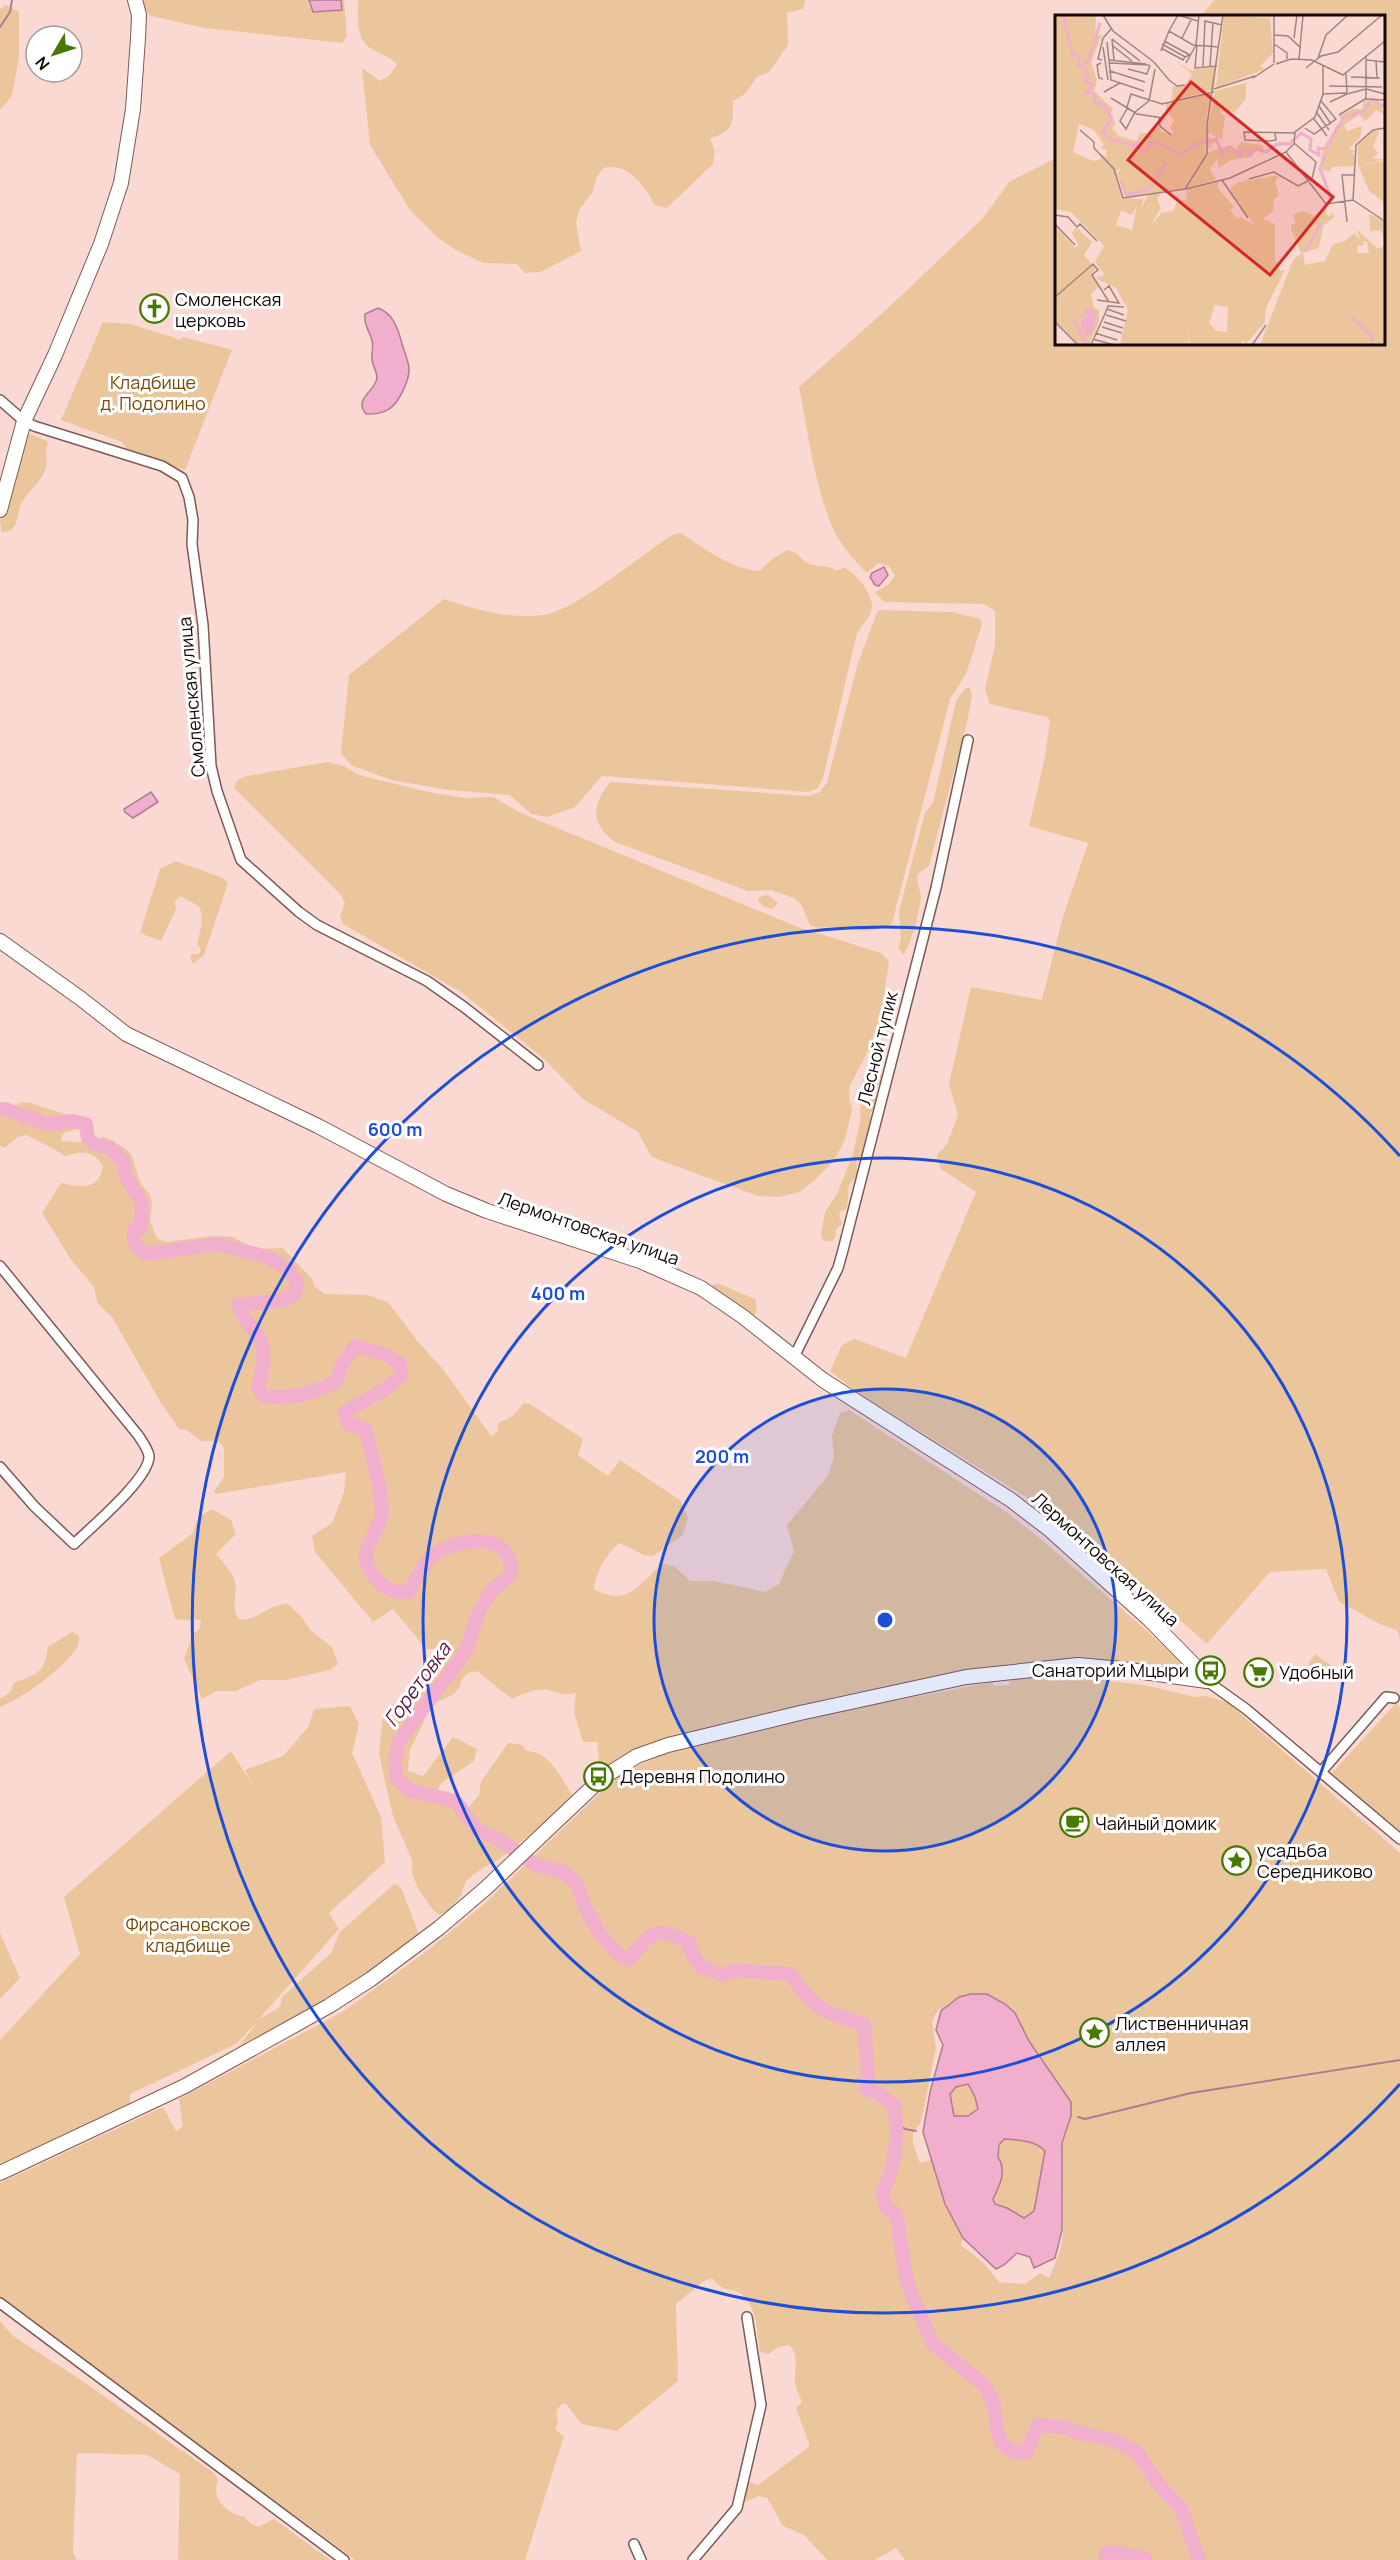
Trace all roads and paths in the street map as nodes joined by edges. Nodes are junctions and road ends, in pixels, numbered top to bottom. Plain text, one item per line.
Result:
1 (135, 0) edge
2 (0, 400) edge
3 (24, 421) junction
4 (0, 510) edge
5 (968, 740) dead end
6 (0, 941) edge
7 (538, 1065) dead end
8 (0, 1266) edge
9 (794, 1357) junction
10 (0, 1467) edge
11 (1207, 1681) junction
12 (1394, 1698) dead end
13 (1321, 1772) junction
14 (1400, 1839) edge
15 (0, 2173) edge
16 (0, 2303) edge
17 (747, 2317) dead end
18 (634, 2544) dead end
19 (344, 2560) edge
20 (641, 2560) edge
21 (693, 2560) edge

1 - 3 street
2 - 3 street
3 - 4 street
3 - 7 street, Смоленская улица
5 - 9 street, Лесной тупик
6 - 9 street, Лермонтовская улица
8 - 10 street
9 - 11 street, Лермонтовская улица
11 - 13 street
11 - 15 street
12 - 13 street
13 - 14 street
16 - 19 street
17 - 21 street
18 - 20 street

